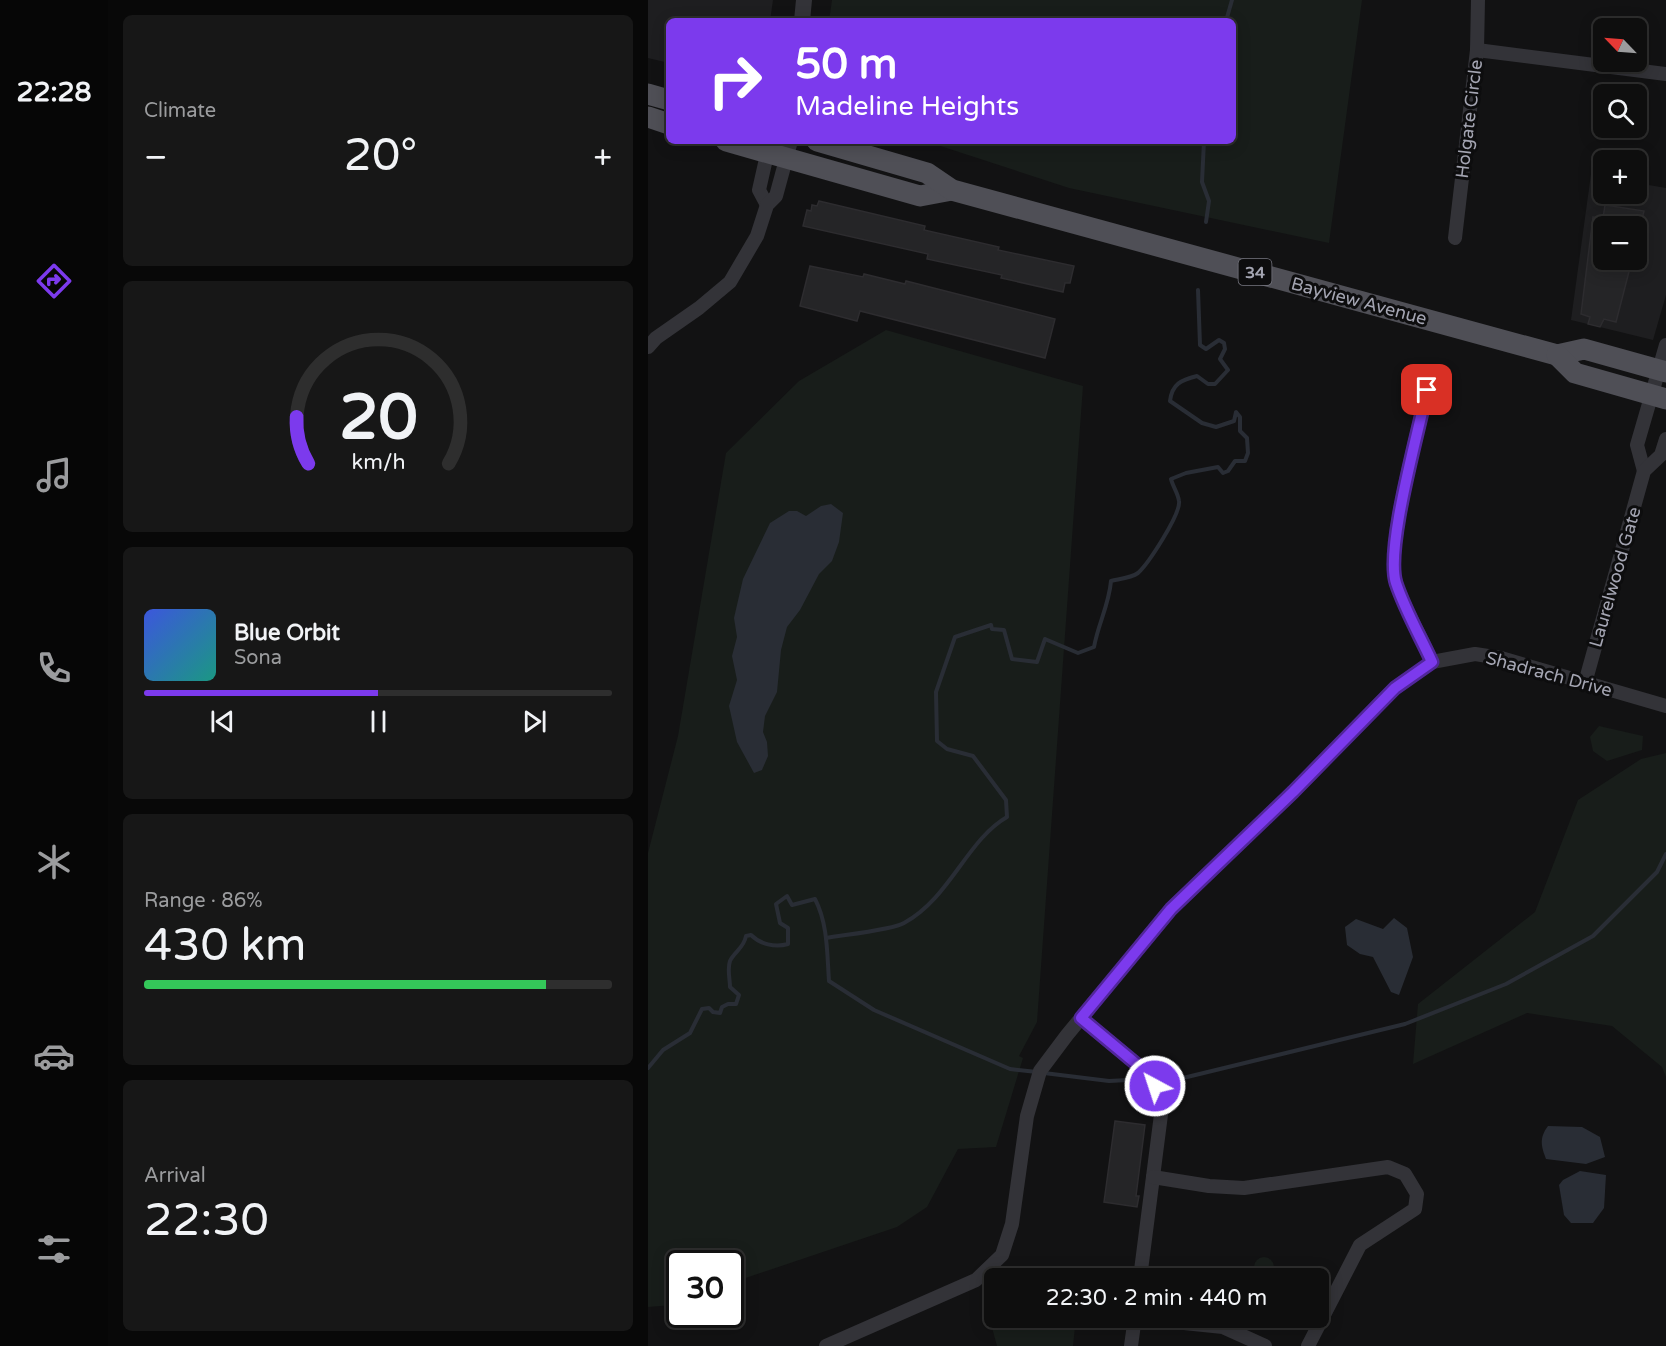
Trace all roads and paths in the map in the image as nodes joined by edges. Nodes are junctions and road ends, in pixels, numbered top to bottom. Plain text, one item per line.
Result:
1 (804, 0) edge
2 (1478, 0) edge
3 (802, 18) edge
4 (1478, 50) junction
5 (1666, 74) edge
6 (648, 94) edge
7 (666, 99) edge
8 (648, 117) edge
9 (666, 123) edge
10 (748, 144) edge
11 (827, 144) edge
12 (778, 148) edge
13 (952, 190) junction
14 (767, 205) junction
15 (1455, 238) dead end
16 (1666, 345) edge
17 (648, 347) edge
18 (1557, 355) junction
19 (1662, 371) edge
20 (1427, 390) dead end
21 (1658, 397) edge
22 (1666, 439) edge
23 (1644, 471) junction
24 (1432, 662) junction
25 (1585, 683) junction
26 (1666, 706) edge
27 (1081, 1018) junction
28 (1153, 1177) junction
29 (1141, 1268) edge
30 (1133, 1328) edge
31 (1225, 1328) edge
32 (826, 1346) edge
33 (1131, 1346) edge
34 (1264, 1346) edge
35 (1308, 1346) edge

1 - 3 street
2 - 4 street, Holgate Circle
4 - 5 street
4 - 15 street, Holgate Circle
6 - 7 main road
8 - 9 main road
10 - 12 main road, Bayview Avenue / 34
11 - 13 main road, Bayview Avenue / 34
12 - 13 main road, Bayview Avenue / 34
12 - 14 street
12 - 14 street
13 - 18 main road, Bayview Avenue / 34
14 - 17 street
16 - 19 street, Laurelwood Gate
18 - 19 main road, Bayview Avenue / 34
18 - 21 main road, Bayview Avenue / 34
19 - 21 street, Laurelwood Gate
20 - 24 street
21 - 23 street, Laurelwood Gate
22 - 23 street, Laurelwood Gate
23 - 25 street, Laurelwood Gate
24 - 25 street, Shadrach Drive
24 - 27 street, Shadrach Drive
25 - 26 street, Shadrach Drive
27 - 28 street
27 - 32 street, Shadrach Drive
28 - 29 street
28 - 35 street
30 - 33 street
31 - 34 street

